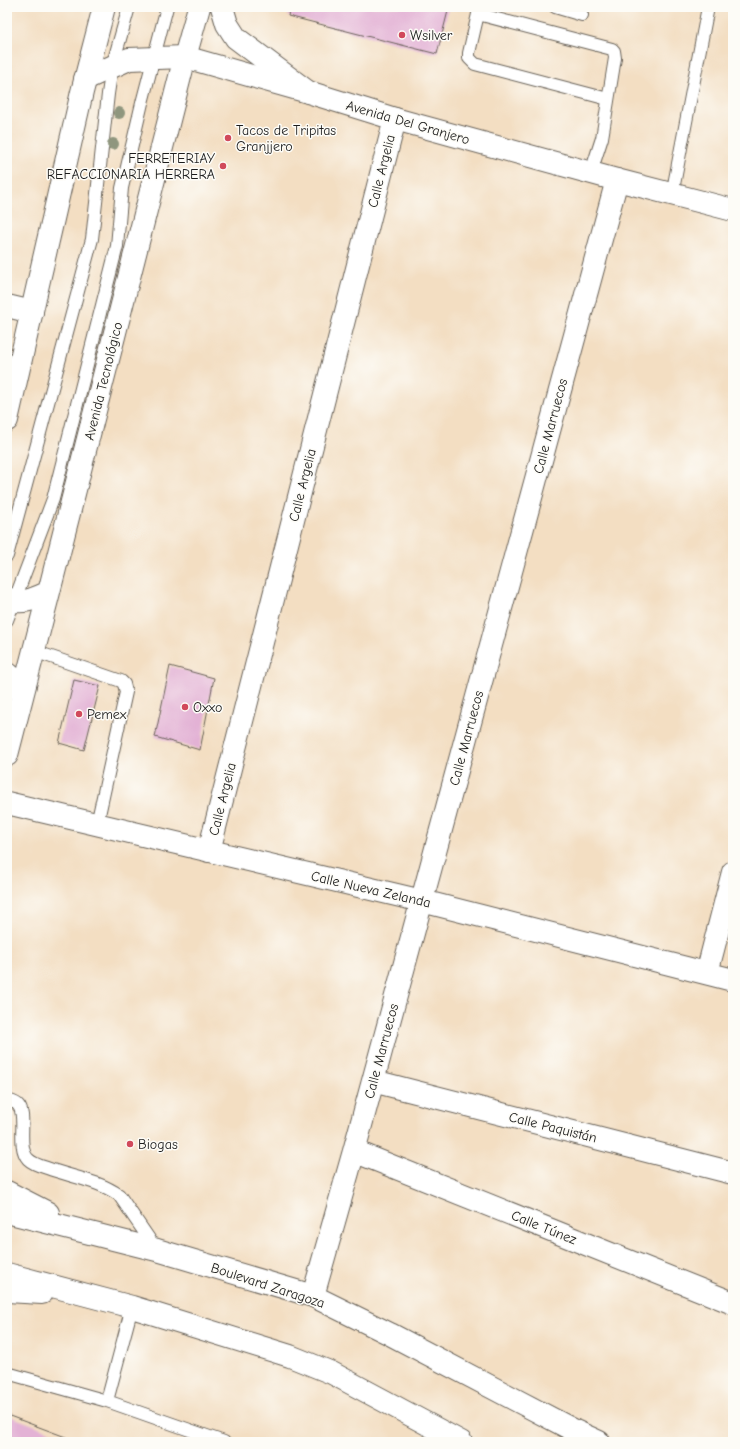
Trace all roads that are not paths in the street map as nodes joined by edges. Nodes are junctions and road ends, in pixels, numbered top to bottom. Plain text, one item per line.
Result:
1 (104, 7) edge
2 (129, 7) edge
3 (167, 7) edge
4 (199, 7) edge
5 (222, 7) edge
6 (555, 7) edge
7 (708, 7) edge
8 (480, 10) edge
9 (582, 15) dead end
10 (185, 57) junction
11 (154, 59) junction
12 (112, 67) junction
13 (85, 80) junction
14 (308, 92) junction
15 (608, 99) junction
16 (394, 119) junction
17 (591, 172) junction
18 (617, 180) junction
19 (672, 195) junction
20 (733, 210) edge
21 (7, 306) edge
22 (32, 312) junction
23 (7, 420) edge
24 (7, 556) edge
25 (49, 592) junction
26 (9, 607) edge
27 (34, 651) junction
28 (7, 672) edge
29 (22, 693) junction
30 (7, 755) edge
31 (7, 803) edge
32 (97, 824) junction
33 (209, 851) junction
34 (733, 872) edge
35 (422, 901) junction
36 (707, 973) junction
37 (733, 980) edge
38 (373, 1081) junction
39 (7, 1100) edge
40 (354, 1152) junction
41 (733, 1173) edge
42 (7, 1192) edge
43 (7, 1212) edge
44 (85, 1232) junction
45 (157, 1250) junction
46 (7, 1274) edge
47 (7, 1292) edge
48 (89, 1296) junction
49 (313, 1296) junction
50 (733, 1303) edge
51 (132, 1307) junction
52 (7, 1373) edge
53 (107, 1402) junction
54 (224, 1442) edge
55 (461, 1442) edge
56 (599, 1442) edge

1 - 13 street
2 - 12 lane
3 - 11 lane
4 - 10 street, Avenida Tecnológico
5 - 14 street
6 - 9 lane
7 - 19 lane
8 - 15 lane
8 - 15 lane
10 - 11 street, Avenida Del Granjero
10 - 14 street, Avenida Del Granjero
10 - 25 street, Avenida Tecnológico
11 - 12 street, Avenida Del Granjero
11 - 26 lane
12 - 13 street, Avenida Del Granjero
12 - 24 lane
13 - 22 street
14 - 16 street, Avenida Del Granjero
15 - 17 lane
16 - 17 street, Avenida Del Granjero
16 - 33 street, Calle Argelia
17 - 18 street, Avenida Del Granjero
18 - 19 street, Avenida Del Granjero
18 - 35 street, Calle Marruecos
19 - 20 street, Avenida Del Granjero
21 - 22 street
22 - 23 street
25 - 26 street
25 - 27 street, Avenida Tecnológico
27 - 29 street, Avenida Tecnológico
27 - 32 lane
28 - 29 street
29 - 30 street, Avenida Tecnológico
31 - 32 street, Calle Nueva Zelanda
32 - 33 street, Calle Nueva Zelanda
33 - 35 street, Calle Nueva Zelanda
34 - 36 street
35 - 36 street, Calle Nueva Zelanda
35 - 38 street, Calle Marruecos
36 - 37 street, Calle Nueva Zelanda
38 - 40 street, Calle Marruecos
38 - 41 street, Calle Paquistán
39 - 45 lane
40 - 49 street, Calle Marruecos
40 - 50 street, Calle Túnez
42 - 44 street
43 - 44 street, Boulevard Zaragoza
44 - 45 street, Boulevard Zaragoza
45 - 49 street, Boulevard Zaragoza
46 - 48 street
47 - 48 street
48 - 51 street
49 - 56 street, Boulevard Zaragoza
51 - 53 lane
51 - 55 street
52 - 53 lane
53 - 54 lane

